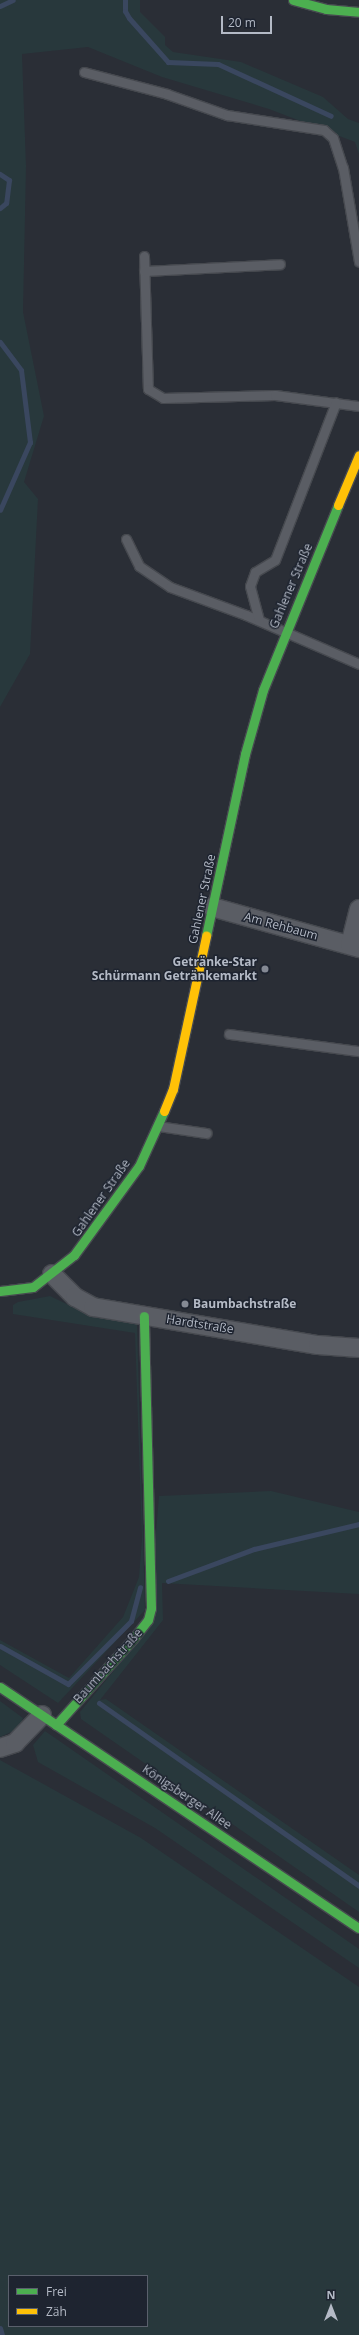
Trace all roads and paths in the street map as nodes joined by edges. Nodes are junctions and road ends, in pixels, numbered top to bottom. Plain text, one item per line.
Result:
1 (293, 0) edge
2 (359, 12) edge
3 (84, 72) dead end
4 (144, 256) dead end
5 (359, 262) edge
6 (280, 264) dead end
7 (144, 271) junction
8 (336, 402) junction
9 (359, 406) edge
10 (359, 455) edge
11 (126, 539) dead end
12 (259, 620) junction
13 (284, 633) junction
14 (359, 664) edge
15 (212, 907) junction
16 (359, 909) edge
17 (354, 946) edge
18 (229, 1034) dead end
19 (359, 1051) edge
20 (158, 1126) junction
21 (206, 1133) dead end
22 (52, 1274) junction
23 (0, 1291) edge
24 (144, 1316) junction
25 (359, 1348) edge
26 (0, 1687) edge
27 (49, 1720) junction
28 (0, 1748) edge
29 (359, 1928) edge

1 - 2 street
3 - 5 lane
4 - 7 lane
6 - 7 lane
7 - 8 lane
8 - 9 lane
8 - 12 lane
10 - 13 street, Gahlener Straße
11 - 12 lane
12 - 13 lane
13 - 14 lane
13 - 15 street, Gahlener Straße
15 - 17 street, Am Rehbaum
15 - 20 street, Gahlener Straße
16 - 17 street, Am Rehbaum
18 - 19 lane
20 - 21 lane
20 - 22 street, Gahlener Straße
22 - 23 street, Gahlener Straße
22 - 24 street, Hardtstraße
24 - 25 street, Hardtstraße
24 - 27 street, Baumbachstraße
26 - 27 street, Königsberger Allee
27 - 28 street, Baumbachstraße
27 - 29 street, Königsberger Allee

